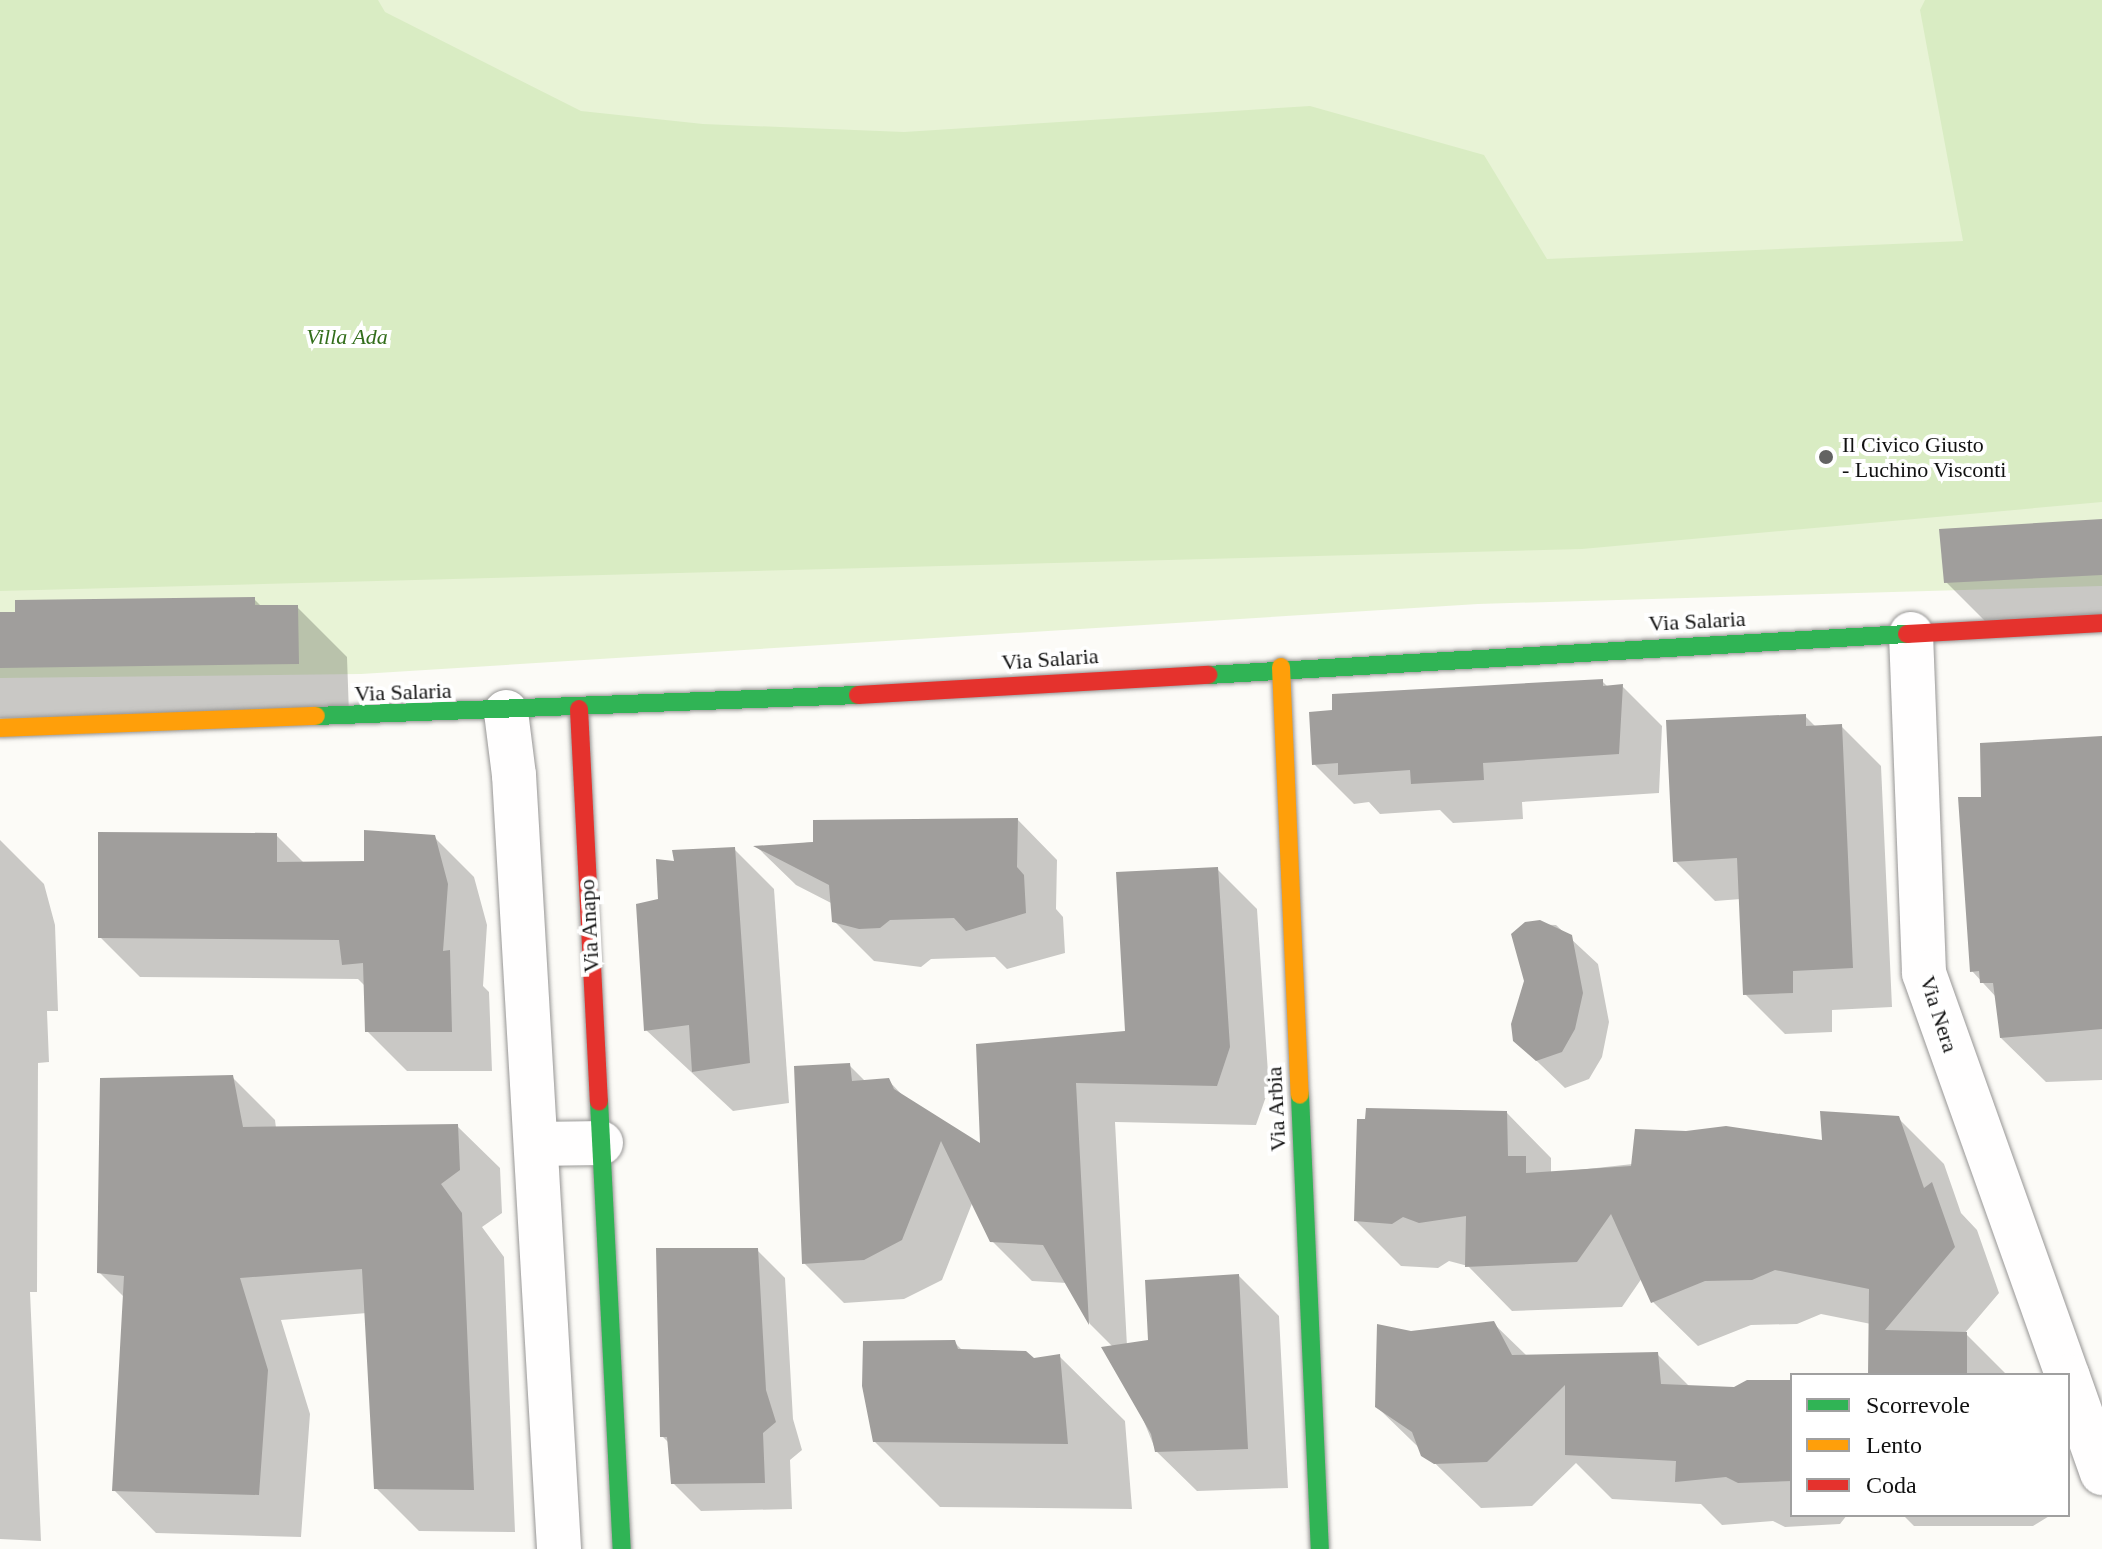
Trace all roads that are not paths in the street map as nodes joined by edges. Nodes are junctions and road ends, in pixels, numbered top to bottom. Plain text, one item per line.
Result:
1 (2102, 623) edge
2 (1911, 634) junction
3 (1281, 667) junction
4 (579, 709) junction
5 (506, 712) junction
6 (0, 728) edge
7 (601, 1143) junction
8 (536, 1144) junction
9 (2067, 1373) edge
10 (2070, 1382) edge
11 (2102, 1473) edge
12 (559, 1549) edge
13 (622, 1549) edge
14 (1320, 1549) edge

1 - 2 main road, Via Salaria
2 - 3 main road, Via Salaria
2 - 9 street, Via Nera
3 - 4 main road, Via Salaria
3 - 14 main road, Via Arbia
4 - 5 main road, Via Salaria
4 - 7 main road, Via Anapo
5 - 6 main road, Via Salaria
5 - 8 street
7 - 8 street
7 - 13 main road, Via Anapo
8 - 12 street
10 - 11 street, Via Nera

